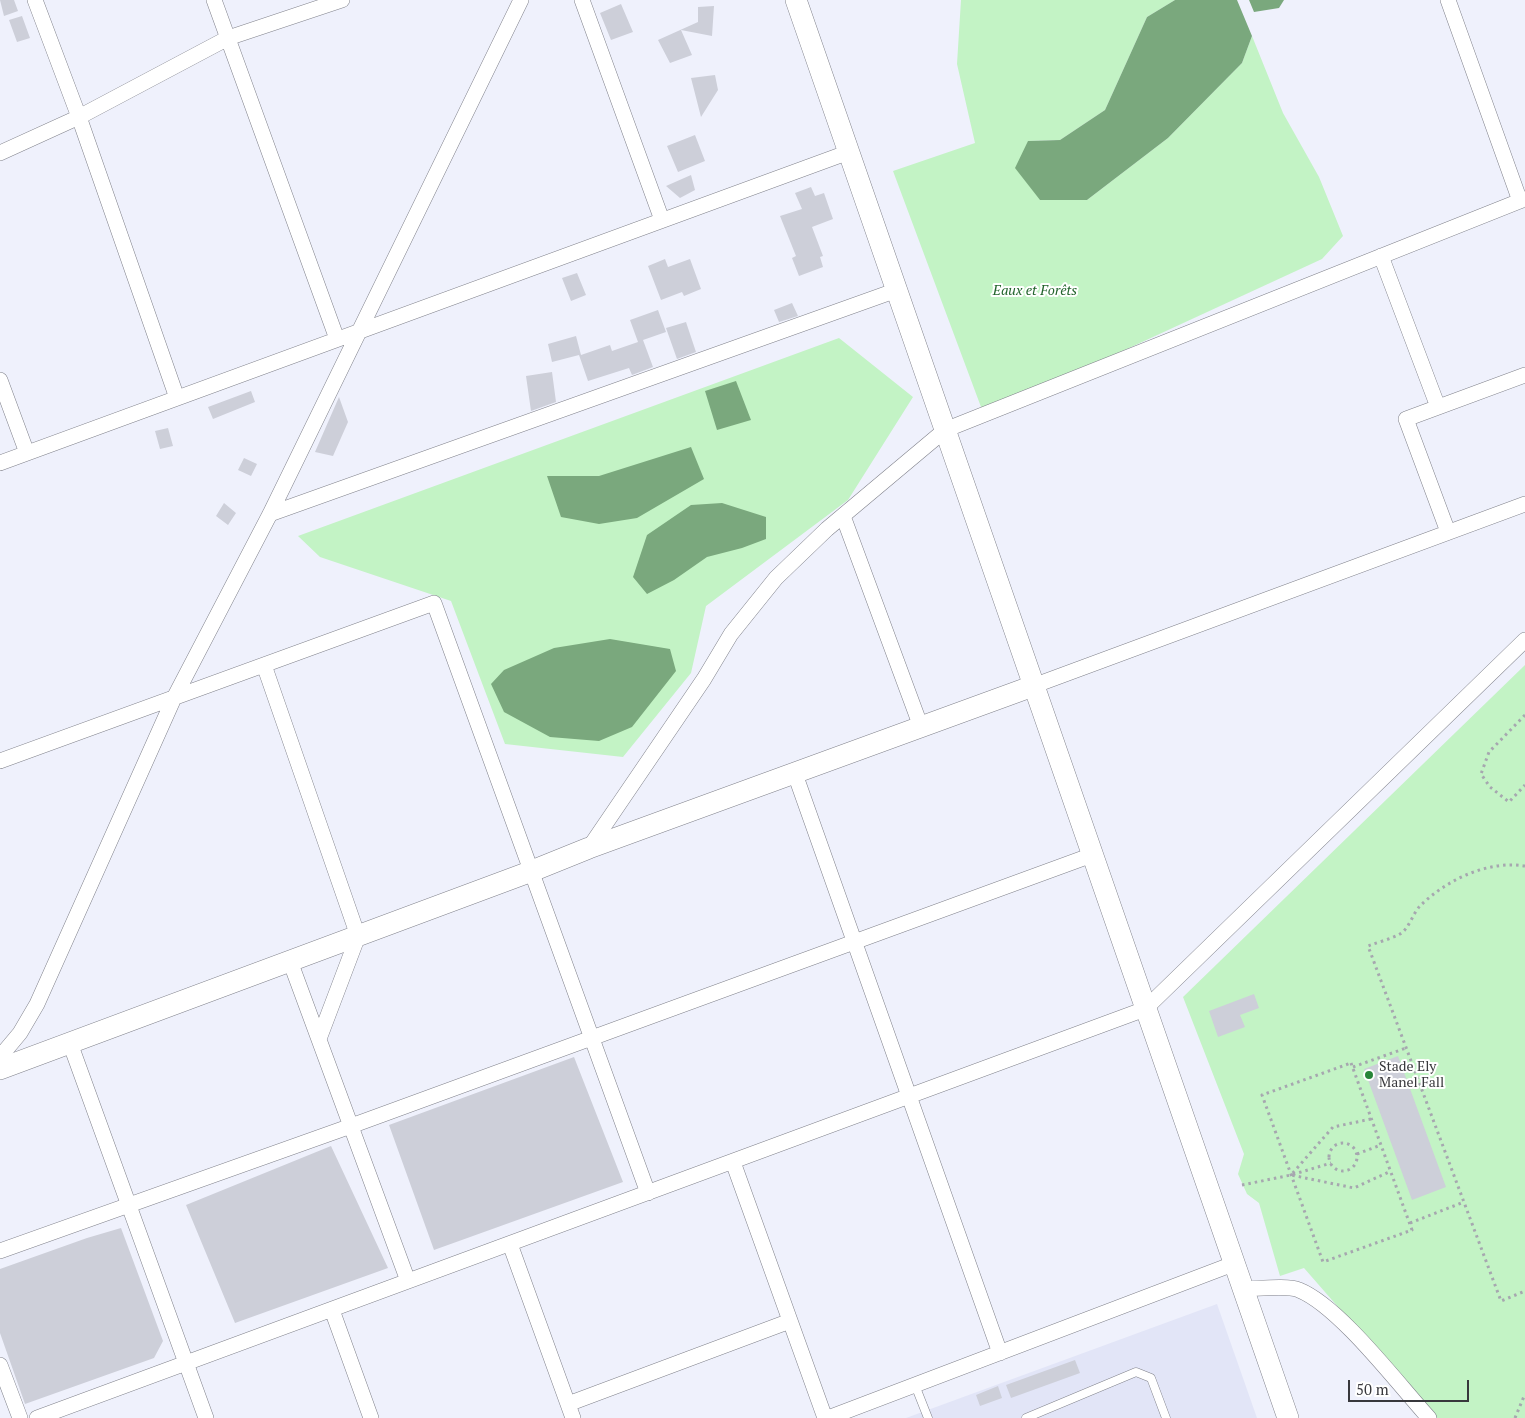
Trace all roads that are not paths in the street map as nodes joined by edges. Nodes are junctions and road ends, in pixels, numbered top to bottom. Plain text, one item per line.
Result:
1 (35, 0) edge
2 (214, 0) edge
3 (342, 0) edge
4 (521, 0) edge
5 (582, 0) edge
6 (796, 0) edge
7 (1448, 0) edge
8 (228, 38) junction
9 (79, 117) junction
10 (849, 152) junction
11 (0, 153) edge
12 (1522, 200) edge
13 (662, 220) junction
14 (1380, 256) junction
15 (897, 290) junction
16 (359, 331) junction
17 (337, 339) junction
18 (1525, 375) edge
19 (0, 380) edge
20 (177, 398) junction
21 (1438, 407) junction
22 (945, 430) junction
23 (27, 453) junction
24 (0, 463) edge
25 (1525, 504) edge
26 (270, 514) junction
27 (843, 516) junction
28 (1448, 532) junction
29 (1525, 640) edge
30 (264, 665) junction
31 (1033, 686) junction
32 (174, 698) junction
33 (921, 728) junction
34 (0, 761) edge
35 (794, 774) junction
36 (589, 848) junction
37 (1092, 855) junction
38 (532, 872) junction
39 (358, 936) junction
40 (856, 942) junction
41 (290, 961) junction
42 (1145, 1009) junction
43 (592, 1037) junction
44 (319, 1039) junction
45 (70, 1043) junction
46 (0, 1056) edge
47 (0, 1069) edge
48 (908, 1097) junction
49 (351, 1126) junction
50 (733, 1162) junction
51 (648, 1193) junction
52 (129, 1206) junction
53 (510, 1244) junction
54 (0, 1251) edge
55 (1233, 1264) junction
56 (408, 1282) junction
57 (1242, 1289) junction
58 (332, 1310) junction
59 (790, 1321) junction
60 (1000, 1353) junction
61 (186, 1363) junction
62 (0, 1365) edge
63 (915, 1385) junction
64 (568, 1404) junction
65 (20, 1418) edge
66 (37, 1418) edge
67 (206, 1418) edge
68 (371, 1418) edge
69 (573, 1418) edge
70 (826, 1418) edge
71 (928, 1418) edge
72 (1026, 1418) edge
73 (1166, 1418) edge
74 (1288, 1418) edge
75 (1429, 1418) edge

1 - 9 street
2 - 8 street
3 - 8 street
4 - 16 street
5 - 13 street
6 - 10 street
7 - 12 street
8 - 9 street
8 - 17 street
9 - 11 street
9 - 20 street
10 - 13 street
10 - 15 street
12 - 14 street
13 - 16 street
14 - 21 street
14 - 22 street
15 - 22 street
15 - 26 street
16 - 17 street
16 - 26 street
17 - 20 street
18 - 21 street
19 - 23 street
20 - 23 street
21 - 28 street
22 - 27 street
22 - 31 street
23 - 24 street
25 - 28 street
26 - 32 street
27 - 33 street
27 - 36 street
28 - 31 street
29 - 42 street
30 - 32 street
30 - 38 street
30 - 39 street
31 - 33 street
31 - 37 street
32 - 34 street
32 - 46 street
33 - 35 street
35 - 36 street
35 - 40 street
36 - 38 street
37 - 40 street
37 - 42 street
38 - 39 street
38 - 43 street
39 - 41 street
39 - 44 street
40 - 43 street
40 - 48 street
41 - 44 street
41 - 45 street
42 - 48 street
42 - 55 street
43 - 49 street
43 - 51 street
44 - 49 street
45 - 47 street
45 - 52 street
48 - 50 street
48 - 60 street
49 - 52 street
49 - 56 street
50 - 51 street
50 - 59 street
51 - 53 street
52 - 54 street
52 - 61 street
53 - 56 street
53 - 64 street
55 - 57 street
55 - 60 street
56 - 58 street
57 - 74 street
57 - 75 street
58 - 61 street
58 - 68 street
59 - 64 street
59 - 70 street
60 - 63 street
61 - 66 street
61 - 67 street
62 - 65 street
63 - 70 street
63 - 71 lane
64 - 69 street
72 - 73 lane

